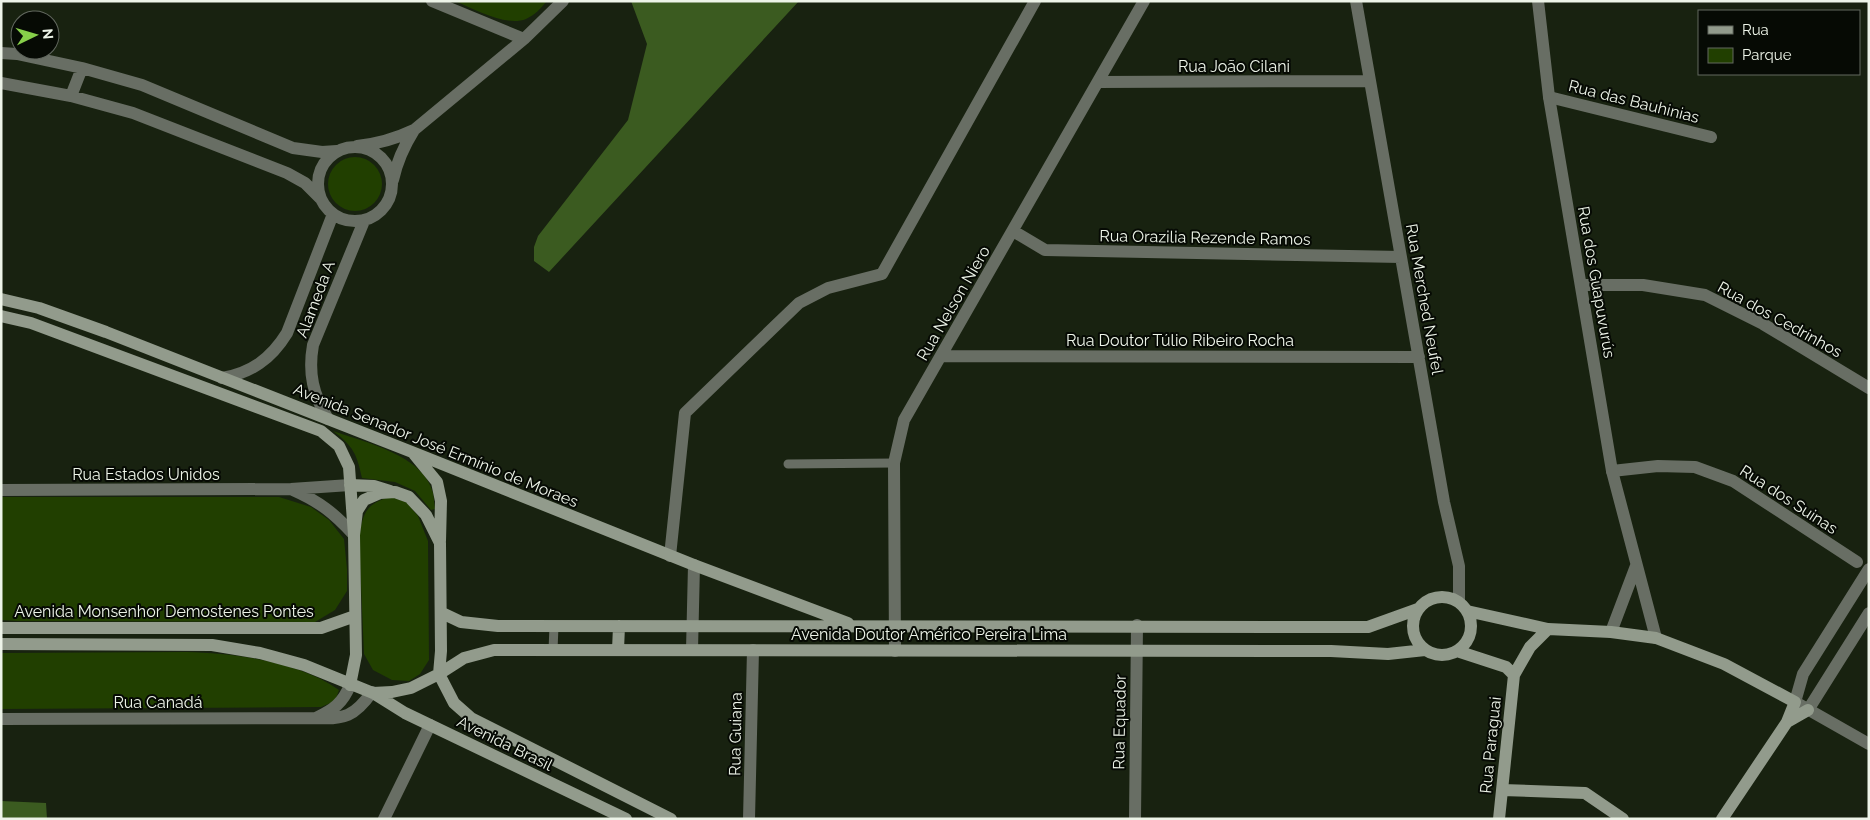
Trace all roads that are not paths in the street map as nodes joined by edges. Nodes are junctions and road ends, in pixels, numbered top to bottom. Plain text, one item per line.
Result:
1 (432, 1) edge
2 (563, 1) edge
3 (1035, 1) edge
4 (1144, 1) edge
5 (1356, 1) edge
6 (1538, 1) edge
7 (524, 39) junction
8 (1, 53) edge
9 (82, 68) junction
10 (1370, 81) junction
11 (1098, 82) junction
12 (1, 83) edge
13 (71, 96) junction
14 (1550, 97) junction
15 (414, 130) junction
16 (1711, 136) dead end
17 (357, 146) junction
18 (337, 151) junction
19 (393, 181) junction
20 (320, 198) junction
21 (333, 214) junction
22 (364, 220) junction
23 (1013, 231) junction
24 (1401, 257) junction
25 (1582, 285) junction
26 (1, 299) edge
27 (1, 316) edge
28 (941, 356) junction
29 (1418, 357) junction
30 (222, 378) junction
31 (1869, 388) edge
32 (328, 419) junction
33 (412, 452) junction
34 (894, 463) junction
35 (788, 464) dead end
36 (1612, 471) junction
37 (350, 485) junction
38 (291, 489) junction
39 (1, 490) edge
40 (395, 492) junction
41 (354, 535) junction
42 (440, 543) junction
43 (670, 556) junction
44 (1857, 562) dead end
45 (694, 565) junction
46 (1636, 566) junction
47 (1869, 569) edge
48 (1463, 606) junction
49 (1418, 609) junction
50 (442, 613) junction
51 (1869, 613) edge
52 (356, 616) junction
53 (554, 626) junction
54 (618, 626) junction
55 (692, 626) junction
56 (1137, 626) junction
57 (857, 627) junction
58 (895, 627) junction
59 (1, 628) edge
60 (1548, 629) junction
61 (1611, 632) junction
62 (1656, 638) junction
63 (1, 644) edge
64 (553, 650) junction
65 (618, 650) junction
66 (692, 650) junction
67 (753, 650) junction
68 (895, 650) junction
69 (1136, 650) junction
70 (1425, 650) junction
71 (1457, 651) junction
72 (439, 674) junction
73 (1514, 675) junction
74 (350, 685) junction
75 (373, 692) junction
76 (1795, 702) junction
77 (1808, 710) junction
78 (316, 718) junction
79 (1, 719) edge
80 (1788, 722) junction
81 (430, 725) junction
82 (1869, 744) edge
83 (576, 771) junction
84 (565, 790) junction
85 (1502, 790) junction
86 (384, 819) edge
87 (626, 819) edge
88 (671, 819) edge
89 (749, 819) edge
90 (1134, 819) edge
91 (1499, 819) edge
92 (1623, 819) edge
93 (1722, 819) edge

1 - 7 street
2 - 7 street
3 - 43 street
4 - 11 street, Rua Nelson Niero
5 - 10 street, Rua Merched Neufel
6 - 14 street, Rua dos Guapuvurús
7 - 15 street
8 - 9 street
9 - 13 street
9 - 18 street
10 - 11 street, Rua João Cilani
10 - 24 street, Rua Merched Neufel
11 - 23 street, Rua Nelson Niero
12 - 13 street
13 - 20 street
14 - 16 street, Rua das Bauhinias
14 - 25 street, Rua dos Guapuvurús
15 - 17 street
15 - 19 street
17 - 18 street
17 - 19 street
18 - 20 street
19 - 22 street
20 - 21 street
21 - 22 street
21 - 30 street, Alameda A
22 - 32 street, Alameda A
23 - 24 street, Rua Orazilia Rezende Ramos
23 - 28 street, Rua Nelson Niero
24 - 29 street, Rua Merched Neufel
25 - 31 street, Rua dos Cedrinhos
25 - 36 street, Rua dos Guapuvurús
26 - 30 main road, Avenida Senador José Ermínio de Moraes
27 - 37 main road, Avenida Senador José Ermínio de Moraes
28 - 29 street, Rua Doutor Túlio Ribeiro Rocha
28 - 34 street, Rua Nelson Niero
29 - 48 street, Rua Merched Neufel
30 - 32 main road, Avenida Senador José Ermínio de Moraes
32 - 33 main road, Avenida Senador José Ermínio de Moraes
33 - 42 main road
33 - 43 main road, Avenida Senador José Ermínio de Moraes
34 - 35 lane
34 - 58 street, Rua Nelson Niero
36 - 44 street, Rua dos Suinas
36 - 46 street, Rua dos Guapuvurús
37 - 38 street, Rua Estados Unidos
37 - 40 main road
37 - 41 main road, Avenida Senador José Ermínio de Moraes
38 - 39 street, Rua Estados Unidos
38 - 41 street
40 - 41 main road
40 - 42 main road
41 - 52 main road
42 - 50 main road
43 - 45 main road, Avenida Senador José Ermínio de Moraes
45 - 55 street
45 - 57 main road, Avenida Senador José Ermínio de Moraes
46 - 61 street
46 - 62 street, Rua dos Guapuvurús
47 - 76 street
48 - 49 main road
48 - 60 main road
48 - 71 main road
49 - 56 main road, Avenida Doutor Américo Pereira Lima
49 - 70 main road
50 - 53 main road, Avenida Doutor Américo Pereira Lima
50 - 72 main road
51 - 77 street
52 - 59 main road, Avenida Monsenhor Demostenes Pontes
52 - 74 main road
53 - 54 main road, Avenida Doutor Américo Pereira Lima
53 - 64 lane
54 - 55 main road, Avenida Doutor Américo Pereira Lima
54 - 65 main road
55 - 57 main road, Avenida Doutor Américo Pereira Lima
55 - 66 street
56 - 58 main road, Avenida Doutor Américo Pereira Lima
56 - 69 street, Rua Equador
57 - 58 main road, Avenida Doutor Américo Pereira Lima
58 - 68 street, Rua Nelson Niero
60 - 61 main road
60 - 73 main road, Rua Paraguai
61 - 62 main road
62 - 76 main road
63 - 74 main road, Avenida Monsenhor Demostenes Pontes
64 - 65 main road, Avenida Doutor Américo Pereira Lima
64 - 72 main road, Avenida Doutor Américo Pereira Lima
65 - 66 main road, Avenida Doutor Américo Pereira Lima
66 - 67 main road, Avenida Doutor Américo Pereira Lima
67 - 68 main road, Avenida Doutor Américo Pereira Lima
67 - 89 street, Rua Guiana
68 - 69 main road, Avenida Doutor Américo Pereira Lima
69 - 70 main road, Avenida Doutor Américo Pereira Lima
69 - 90 street, Rua Equador
70 - 71 main road
71 - 73 main road
72 - 75 main road, Avenida Doutor Américo Pereira Lima
72 - 83 main road, Avenida Brasil
73 - 85 main road, Rua Paraguai
74 - 75 main road, Avenida Monsenhor Demostenes Pontes
74 - 78 street
75 - 78 street, Rua Canadá
75 - 81 main road, Avenida Brasil
76 - 77 street
76 - 80 main road
77 - 80 main road
77 - 82 street
78 - 79 street, Rua Canadá
80 - 93 main road
81 - 84 main road, Avenida Brasil
81 - 86 street
83 - 84 main road
83 - 88 main road, Avenida Brasil
84 - 87 main road, Avenida Brasil
85 - 91 main road, Rua Paraguai
85 - 92 main road

